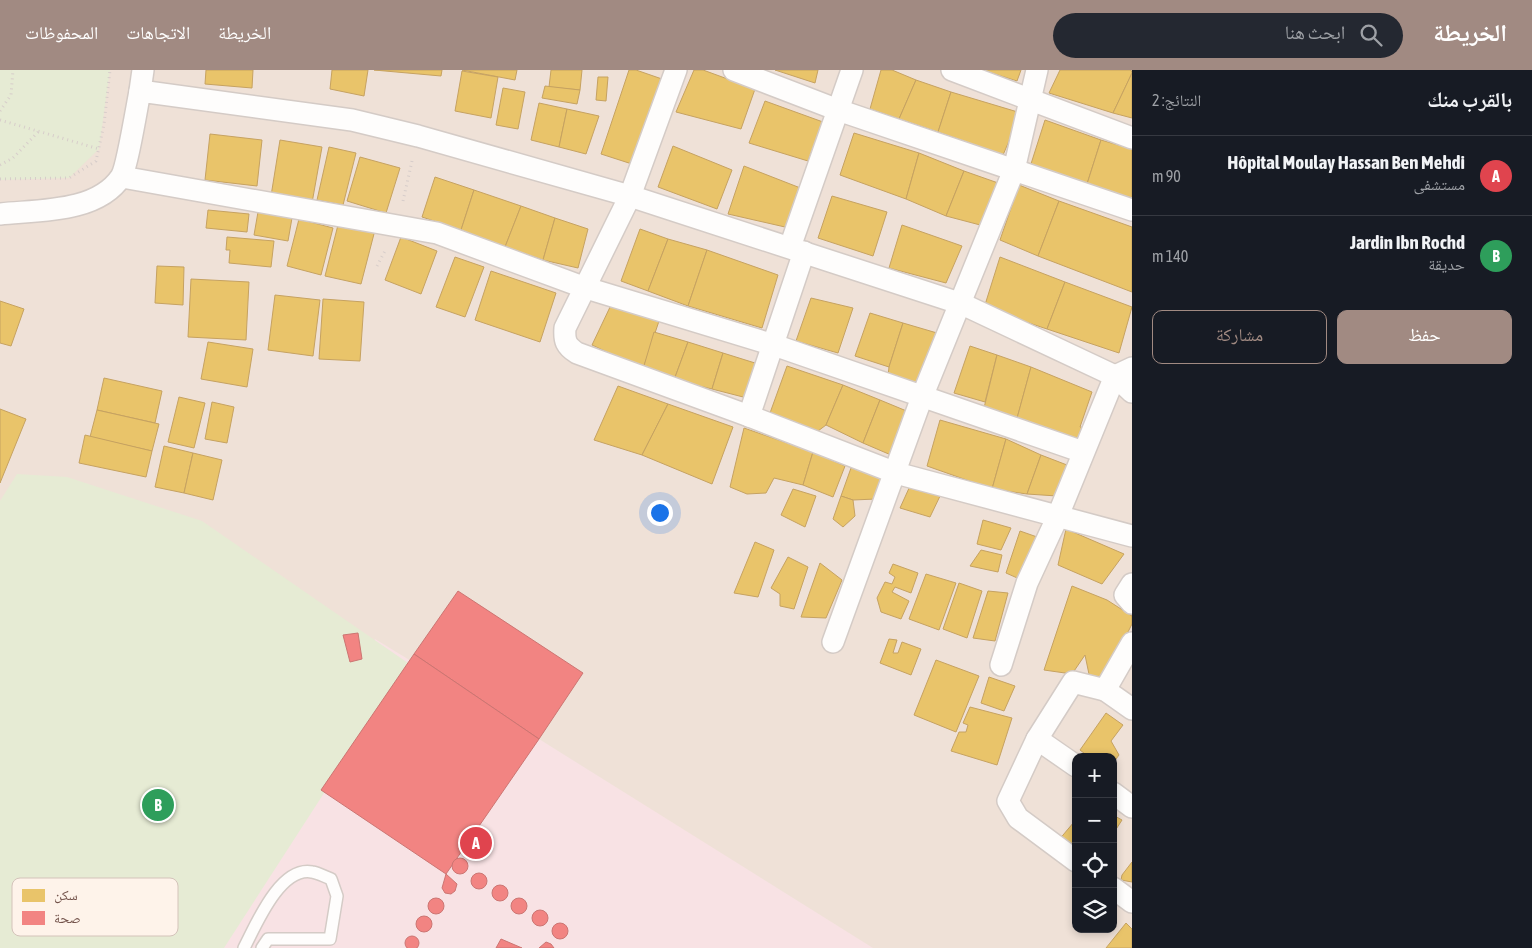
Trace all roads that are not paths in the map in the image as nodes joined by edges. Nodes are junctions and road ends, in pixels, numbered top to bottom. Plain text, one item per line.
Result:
1 (143, 70) edge
2 (676, 70) edge
3 (734, 70) edge
4 (852, 70) edge
5 (952, 70) edge
6 (1037, 70) edge
7 (140, 91) junction
8 (1032, 99) junction
9 (838, 110) junction
10 (1132, 138) edge
11 (1014, 170) junction
12 (122, 177) junction
13 (630, 196) junction
14 (1132, 210) edge
15 (0, 214) edge
16 (797, 250) junction
17 (583, 288) junction
18 (962, 304) junction
19 (774, 344) junction
20 (1124, 372) edge
21 (1132, 392) edge
22 (922, 397) junction
23 (750, 416) junction
24 (1084, 452) junction
25 (896, 473) junction
26 (1057, 518) junction
27 (1132, 536) edge
28 (1132, 584) edge
29 (1132, 603) edge
30 (832, 642) dead end
31 (1132, 643) edge
32 (1001, 665) dead end
33 (1105, 690) junction
34 (1132, 709) edge
35 (1038, 739) junction
36 (1072, 763) edge
37 (1117, 796) edge
38 (1132, 807) edge
39 (1072, 858) edge
40 (1117, 891) edge
41 (1132, 902) edge
42 (244, 948) edge
43 (262, 948) edge

1 - 7 street
2 - 13 street
3 - 9 street
4 - 9 street
5 - 8 street
6 - 8 street
7 - 12 street
7 - 13 street
8 - 10 street
8 - 11 street
9 - 11 street
9 - 16 street
11 - 14 street
11 - 18 street
12 - 15 street
12 - 17 street
13 - 16 street
13 - 17 street
16 - 18 street
16 - 19 street
17 - 19 street
17 - 23 street
18 - 20 street
18 - 22 street
19 - 22 street
19 - 23 street
20 - 21 street
20 - 24 street
22 - 24 street
22 - 25 street
23 - 25 street
24 - 26 street
25 - 26 street
25 - 30 street
26 - 27 street
26 - 32 street
28 - 29 street
31 - 33 street
33 - 34 street
33 - 35 street
35 - 36 street
35 - 39 street
37 - 38 street
40 - 41 street
42 - 43 lane

